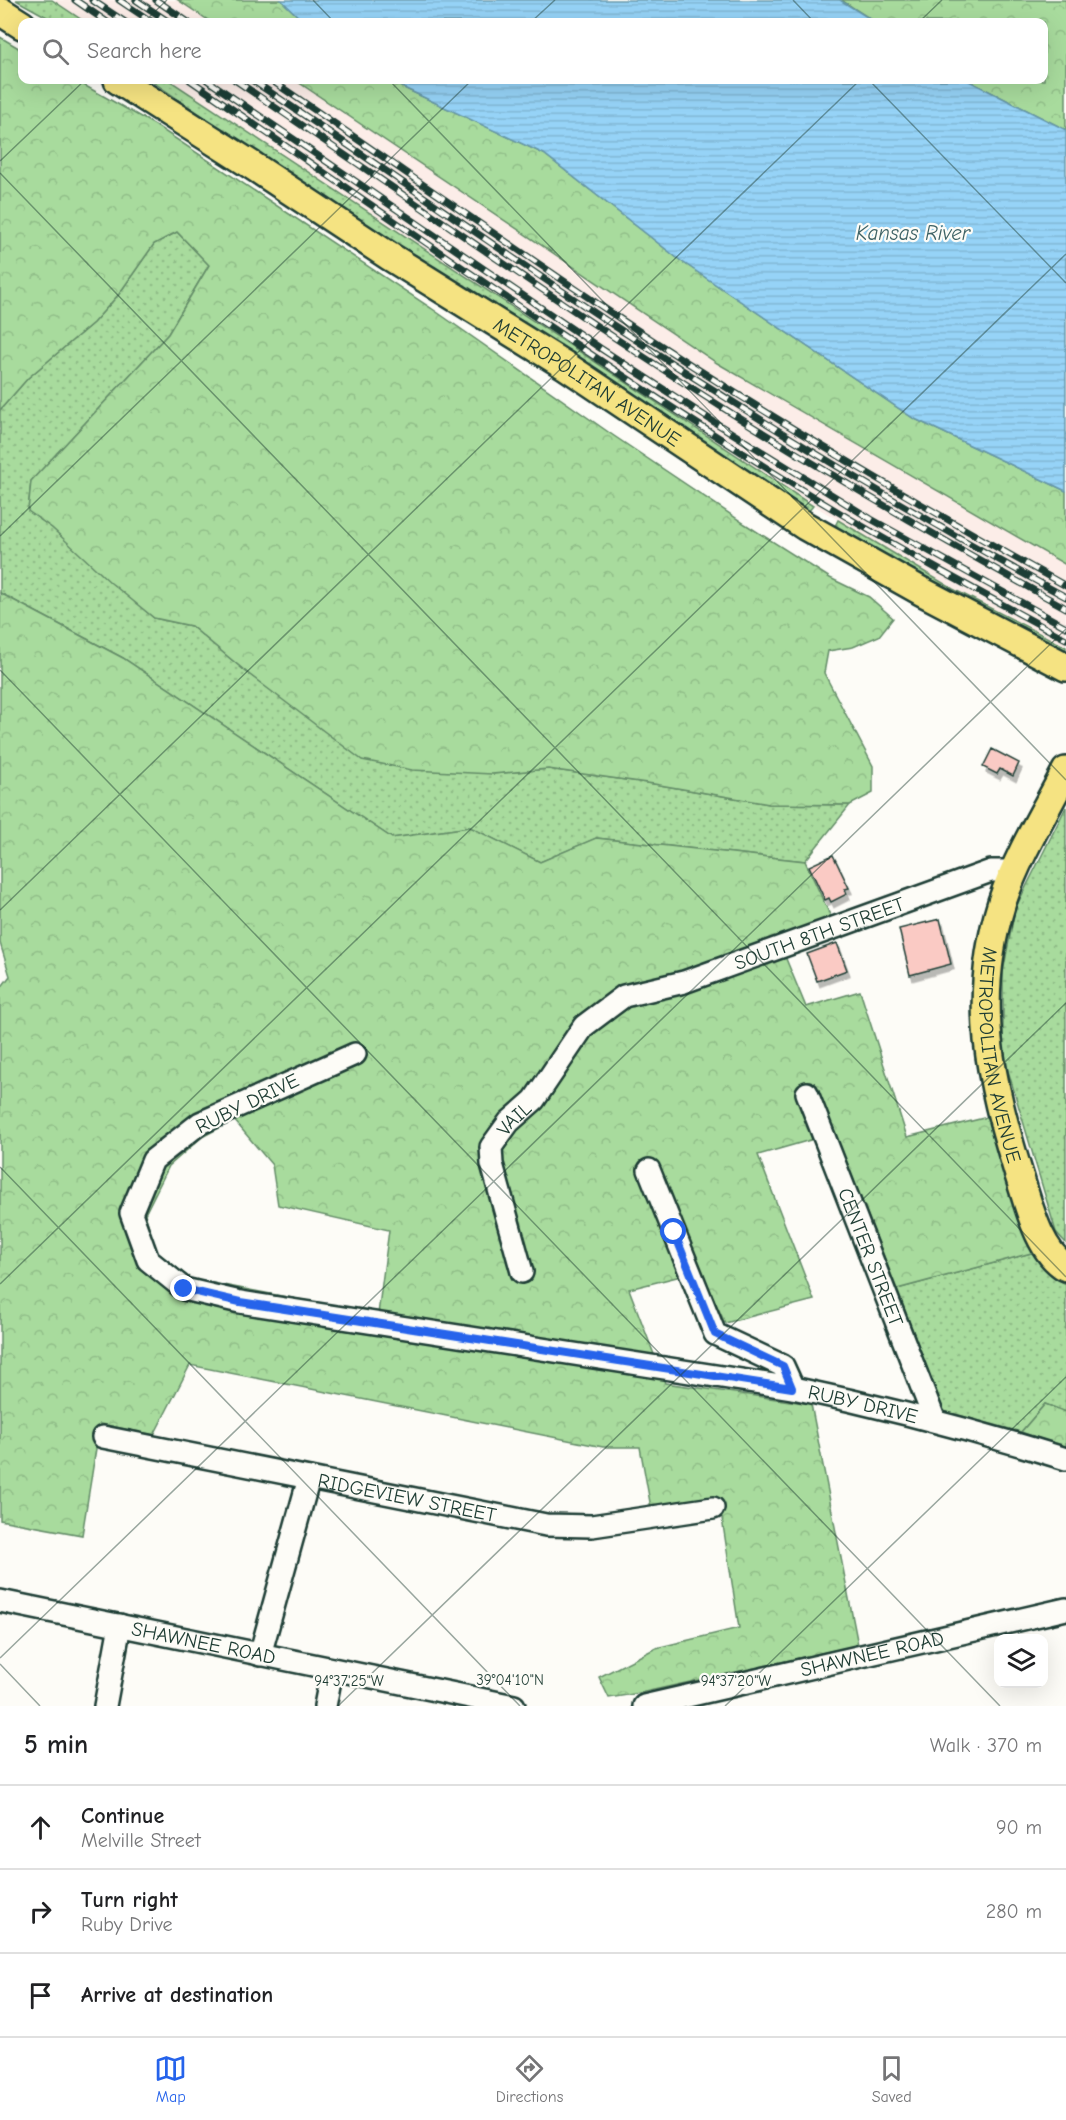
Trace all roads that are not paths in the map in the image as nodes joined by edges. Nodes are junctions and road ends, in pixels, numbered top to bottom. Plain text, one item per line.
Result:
1 (0, 11) edge
2 (18, 22) edge
3 (124, 84) edge
4 (1066, 667) edge
5 (1066, 771) edge
6 (1015, 870) junction
7 (624, 996) joint
8 (355, 1054) dead end
9 (807, 1093) dead end
10 (649, 1170) dead end
11 (1066, 1267) edge
12 (522, 1272) dead end
13 (792, 1388) junction
14 (935, 1421) junction
15 (103, 1437) dead end
16 (1066, 1459) edge
17 (309, 1478) junction
18 (713, 1508) dead end
19 (0, 1600) edge
20 (1066, 1609) edge
21 (120, 1625) junction
22 (260, 1655) junction
23 (332, 1670) junction
24 (105, 1706) edge
25 (325, 1706) edge
26 (514, 1706) edge
27 (644, 1706) edge

1 - 2 main road
3 - 4 main road, METROPOLITAN AVENUE
5 - 6 main road, METROPOLITAN AVENUE
6 - 7 street, SOUTH 8TH STREET
6 - 11 main road, METROPOLITAN AVENUE
7 - 12 street, VAIL
8 - 13 street, RUBY DRIVE
9 - 14 street, CENTER STREET
10 - 13 street
13 - 14 street, RUBY DRIVE
14 - 16 street, RUBY DRIVE
15 - 17 street, RIDGEVIEW STREET
17 - 18 street, RIDGEVIEW STREET
17 - 22 street
19 - 21 street, SHAWNEE ROAD
20 - 27 street, SHAWNEE ROAD
21 - 22 street, SHAWNEE ROAD
21 - 24 street
22 - 23 street, SHAWNEE ROAD
23 - 25 street
23 - 26 street, SHAWNEE ROAD

